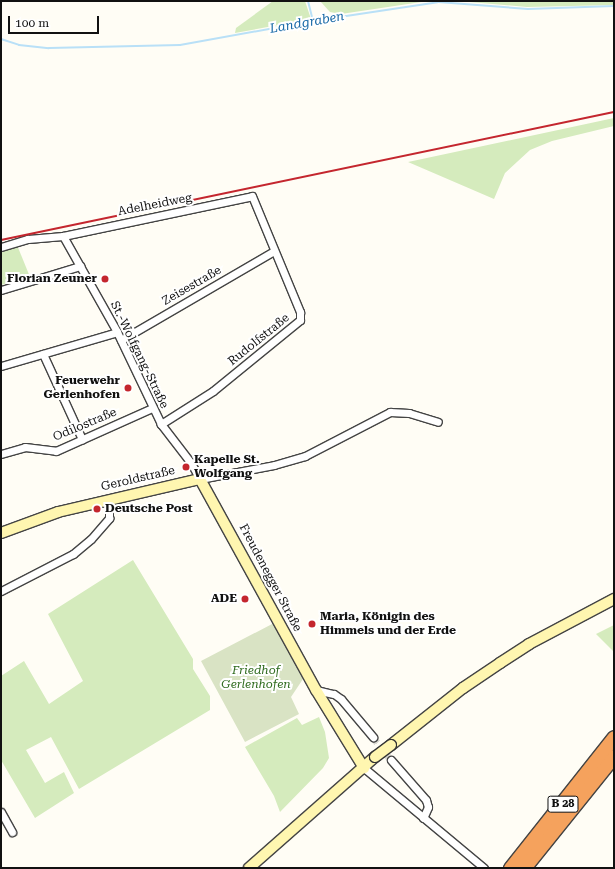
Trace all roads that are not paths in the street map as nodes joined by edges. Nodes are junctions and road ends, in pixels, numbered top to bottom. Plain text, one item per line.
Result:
1 (252, 196) joint
2 (63, 236) junction
3 (1, 247) edge
4 (274, 251) junction
5 (80, 266) junction
6 (1, 290) edge
7 (117, 332) junction
8 (121, 340) junction
9 (43, 354) junction
10 (1, 366) edge
11 (152, 408) junction
12 (438, 422) dead end
13 (161, 424) junction
14 (82, 440) junction
15 (1, 454) edge
16 (200, 479) junction
17 (109, 500) junction
18 (1, 533) edge
19 (1, 591) edge
20 (614, 599) edge
21 (316, 690) junction
22 (614, 737) edge
23 (373, 738) tunnel mouth
24 (614, 756) edge
25 (391, 760) tunnel mouth
26 (614, 763) edge
27 (364, 768) junction
28 (601, 774) junction
29 (1, 812) edge
30 (423, 818) junction
31 (12, 832) dead end
32 (249, 868) edge
33 (484, 868) edge
34 (510, 868) edge
35 (524, 868) edge

1 - 2 street, Adelheidweg
1 - 4 street, Rudolfstraße
2 - 3 street, Adelheidweg
2 - 5 street, St.-Wolfgang-Straße
4 - 8 street, Zeisestraße
4 - 13 street, Rudolfstraße
5 - 6 street
5 - 7 street, St.-Wolfgang-Straße
7 - 8 street, St.-Wolfgang-Straße
7 - 9 street
8 - 11 street, St.-Wolfgang-Straße
9 - 10 street
9 - 14 street
11 - 13 street, St.-Wolfgang-Straße
11 - 14 street, Odilostraße
12 - 16 street, Geroldstraße
13 - 16 street, St.-Wolfgang-Straße
14 - 15 street, Odilostraße
16 - 17 street, Geroldstraße
16 - 21 street, Freudenegger Straße
17 - 18 street, Geroldstraße
17 - 19 street
20 - 27 street, bridge
21 - 23 street
21 - 27 street, Freudenegger Straße
22 - 34 highway, B 28
24 - 28 highway, B 28
25 - 30 street
26 - 28 highway
27 - 30 street, Freudenegger Straße
27 - 32 street
28 - 35 highway, B 28
29 - 31 street
30 - 33 street, Freudenegger Straße

